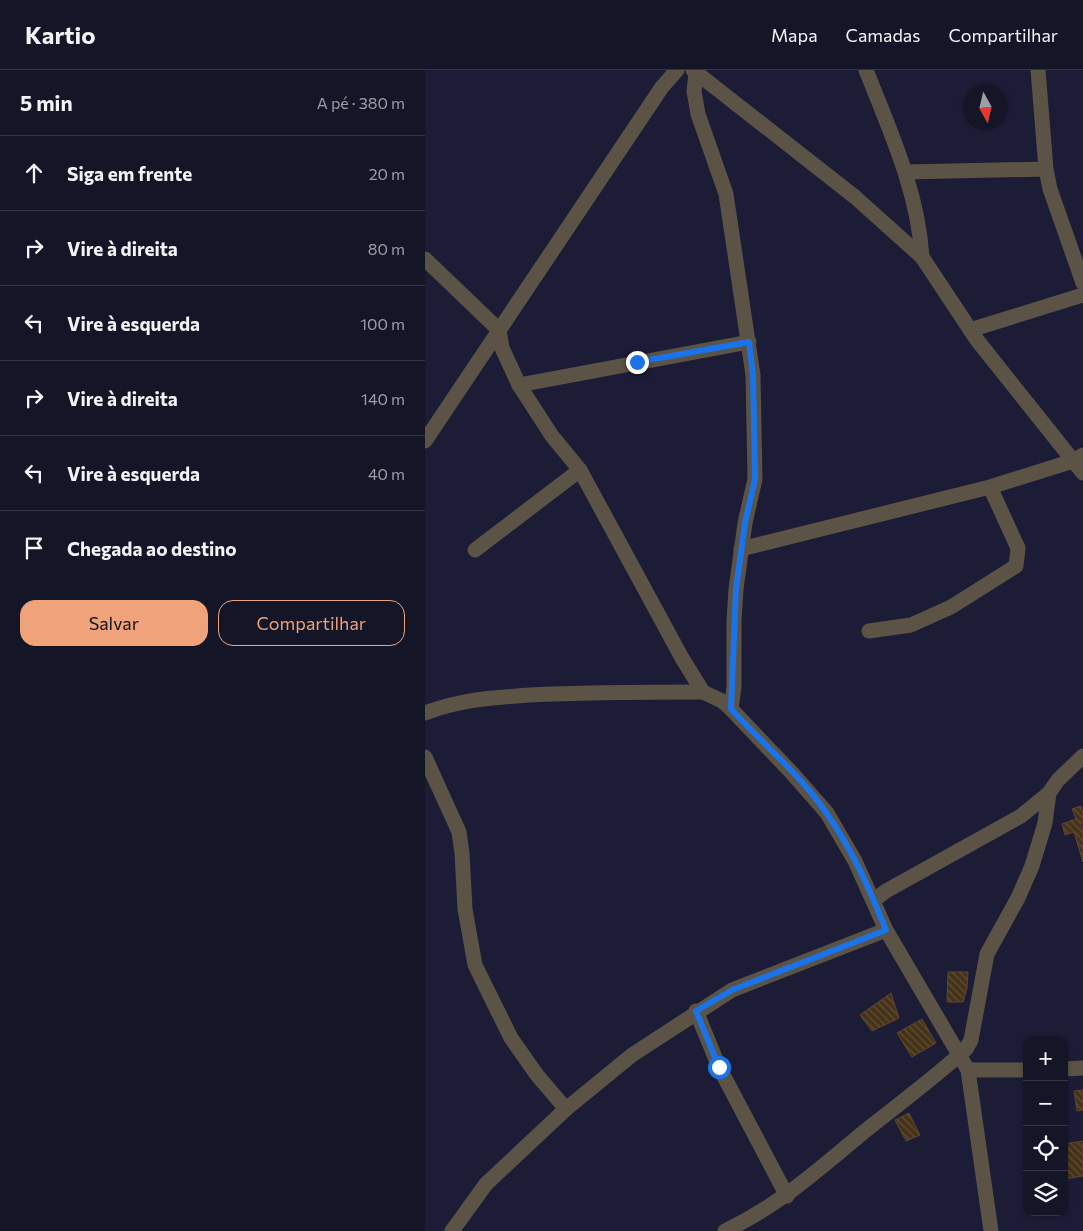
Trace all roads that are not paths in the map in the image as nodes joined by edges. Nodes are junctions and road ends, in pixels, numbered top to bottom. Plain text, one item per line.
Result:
1 (677, 70) edge
2 (866, 70) edge
3 (1038, 70) edge
4 (695, 71) edge
5 (1046, 169) junction
6 (905, 172) junction
7 (922, 258) junction
8 (425, 259) edge
9 (1083, 283) edge
10 (1083, 295) edge
11 (499, 330) junction
12 (970, 330) junction
13 (749, 342) junction
14 (519, 385) junction
15 (425, 441) edge
16 (1078, 458) edge
17 (580, 470) junction
18 (1083, 473) edge
19 (991, 487) junction
20 (741, 549) junction
21 (475, 550) dead end
22 (869, 631) dead end
23 (703, 692) junction
24 (731, 709) junction
25 (425, 713) edge
26 (1083, 756) edge
27 (425, 757) edge
28 (1049, 792) junction
29 (874, 900) junction
30 (886, 930) junction
31 (696, 1011) junction
32 (960, 1055) junction
33 (1083, 1068) edge
34 (1068, 1069) edge
35 (968, 1070) junction
36 (1023, 1070) edge
37 (566, 1109) junction
38 (787, 1196) junction
39 (452, 1231) edge
40 (725, 1231) edge
41 (991, 1231) edge

1 - 11 street
2 - 6 street
3 - 5 street
4 - 7 street
4 - 13 street
5 - 6 street
5 - 9 street
6 - 7 street
7 - 12 street
8 - 11 street
10 - 12 street
11 - 14 street
11 - 15 street
12 - 16 street
13 - 14 street
13 - 20 street
14 - 17 street
16 - 18 street
16 - 19 street
17 - 21 street
17 - 23 street
19 - 20 street
19 - 22 street
20 - 24 street
23 - 24 street
23 - 25 street
24 - 29 street
26 - 28 street
27 - 37 street
28 - 29 street
28 - 32 street
29 - 30 street
30 - 31 street
30 - 32 street
31 - 37 street
31 - 38 street
32 - 35 street
32 - 38 street
33 - 34 street
35 - 36 street
35 - 41 street
37 - 39 street
38 - 40 street

